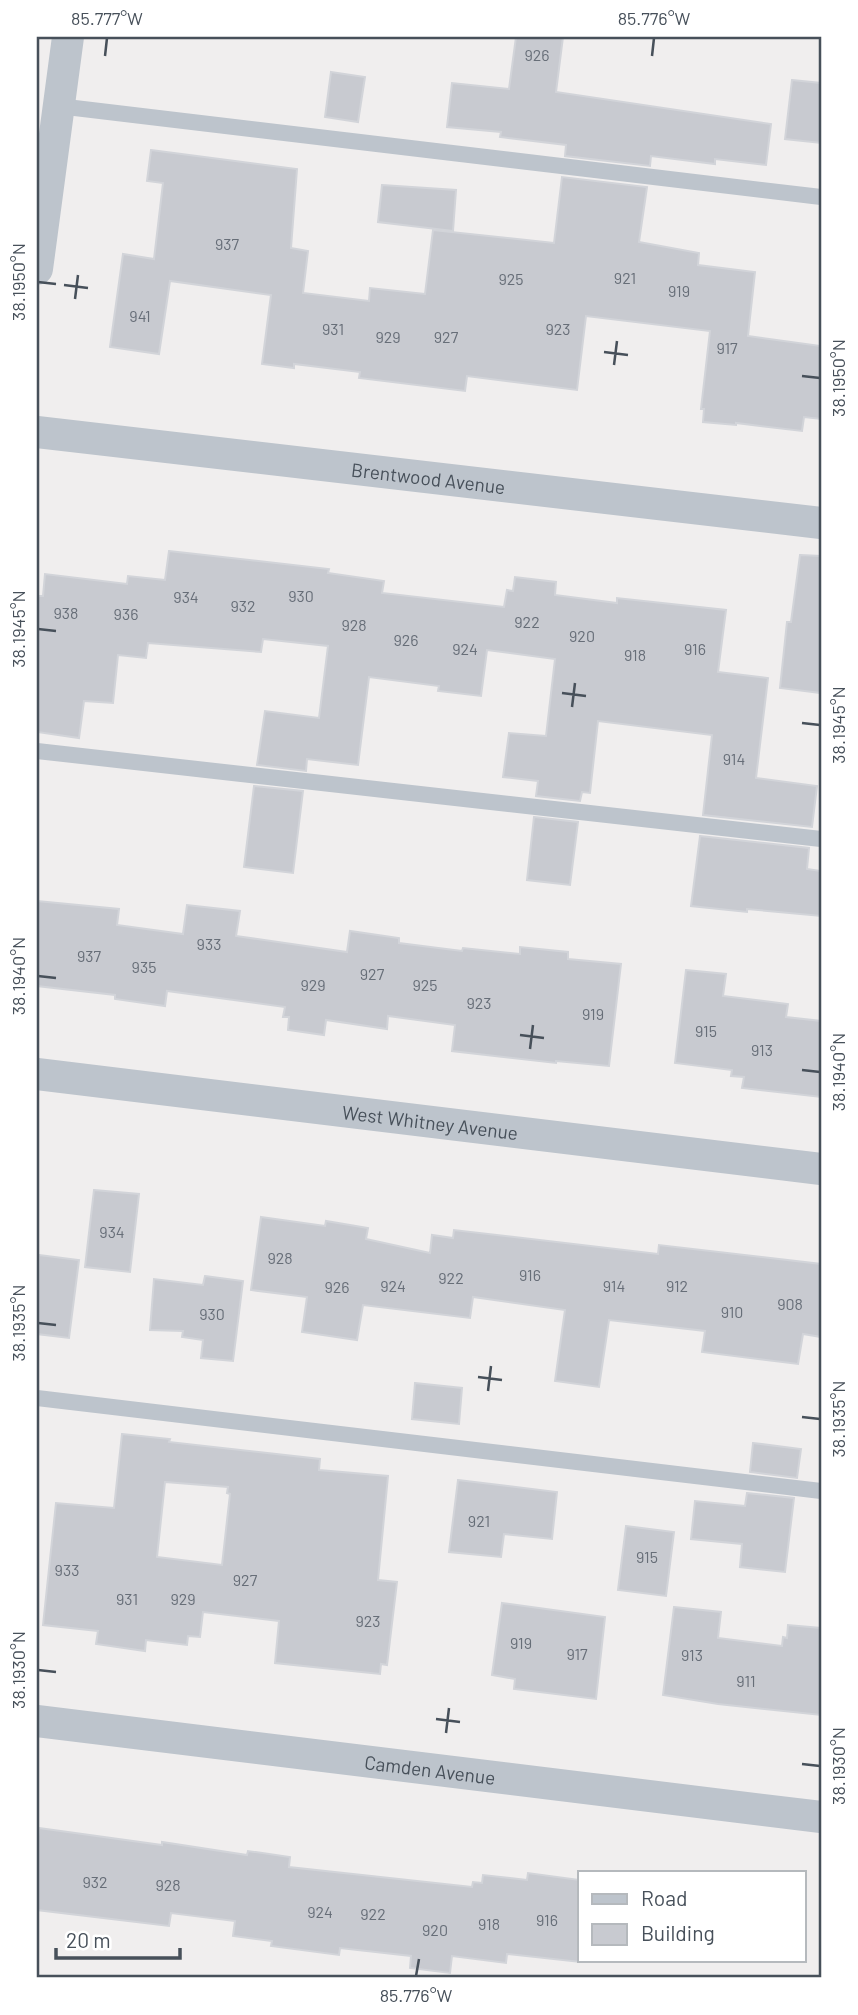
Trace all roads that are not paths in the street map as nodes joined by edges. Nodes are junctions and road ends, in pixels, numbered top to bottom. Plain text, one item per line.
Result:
1 (68, 37) edge
2 (50, 67) edge
3 (58, 106) junction
4 (821, 197) edge
5 (37, 269) edge
6 (37, 432) edge
7 (821, 523) edge
8 (37, 751) edge
9 (821, 839) edge
10 (37, 1074) edge
11 (821, 1169) edge
12 (37, 1398) edge
13 (821, 1491) edge
14 (37, 1721) edge
15 (821, 1817) edge

1 - 2 street
2 - 3 street
3 - 4 lane
3 - 5 street
6 - 7 street, Brentwood Avenue
8 - 9 lane
10 - 11 street, West Whitney Avenue
12 - 13 lane
14 - 15 street, Camden Avenue

